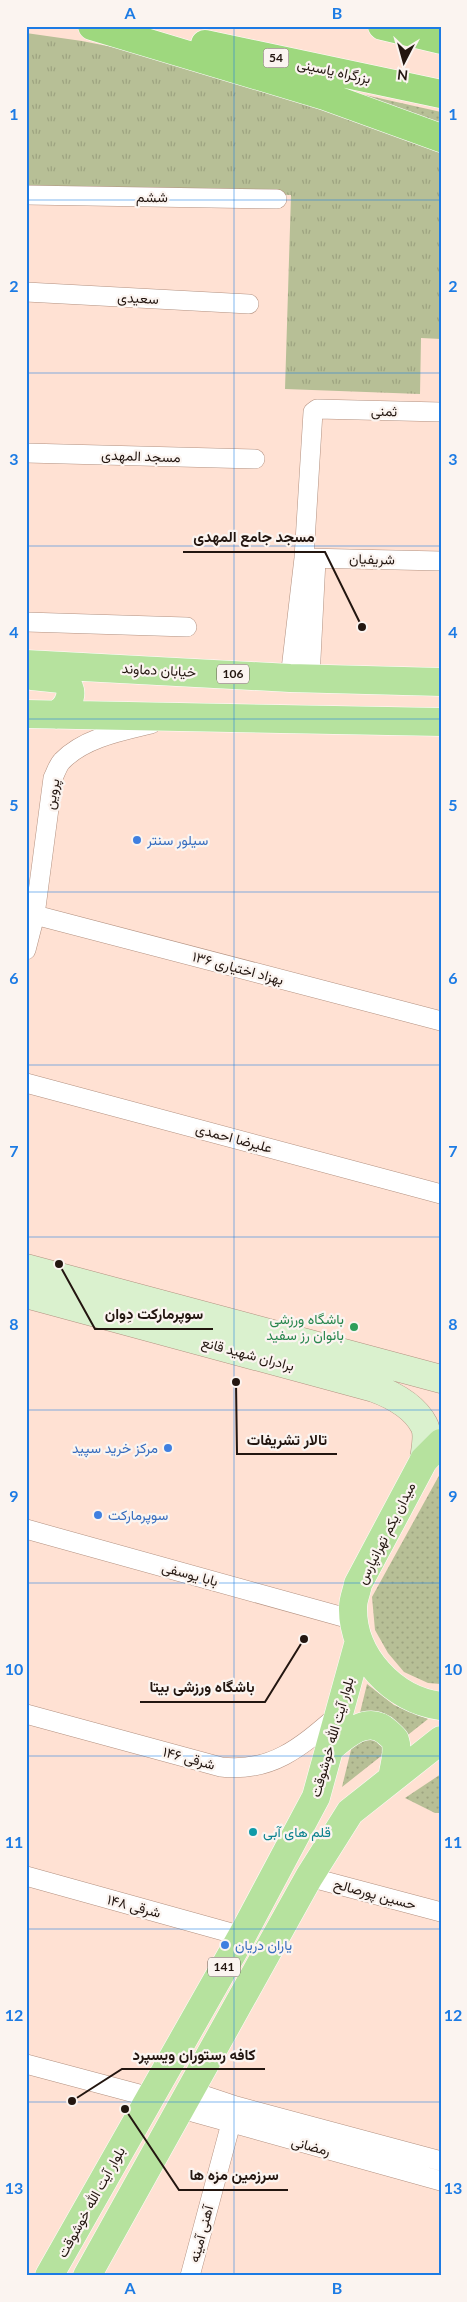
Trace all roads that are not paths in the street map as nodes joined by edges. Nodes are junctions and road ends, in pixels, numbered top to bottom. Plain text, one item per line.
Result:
1 (92, 26) edge
2 (110, 26) edge
3 (382, 26) edge
4 (441, 40) edge
5 (441, 94) edge
6 (441, 138) edge
7 (26, 195) edge
8 (277, 199) dead end
9 (26, 292) edge
10 (249, 304) dead end
11 (441, 412) edge
12 (26, 453) edge
13 (255, 460) dead end
14 (310, 558) junction
15 (441, 561) edge
16 (26, 622) edge
17 (187, 627) dead end
18 (26, 664) edge
19 (26, 675) edge
20 (300, 678) junction
21 (441, 682) edge
22 (26, 714) edge
23 (56, 714) junction
24 (177, 717) junction
25 (441, 722) edge
26 (35, 915) junction
27 (26, 950) edge
28 (441, 1021) edge
29 (26, 1083) edge
30 (441, 1194) edge
31 (26, 1268) edge
32 (26, 1294) edge
33 (441, 1379) edge
34 (432, 1452) edge
35 (26, 1529) edge
36 (357, 1630) junction
37 (441, 1706) edge
38 (26, 1714) edge
39 (339, 1714) junction
40 (441, 1740) edge
41 (330, 1748) junction
42 (392, 1778) junction
43 (26, 1876) edge
44 (309, 1877) junction
45 (441, 1912) edge
46 (242, 1936) junction
47 (26, 2064) edge
48 (150, 2097) junction
49 (186, 2100) junction
50 (236, 2106) junction
51 (231, 2124) junction
52 (441, 2161) edge
53 (441, 2181) edge
54 (49, 2276) edge
55 (87, 2276) edge
56 (190, 2276) edge

1 - 6 highway
2 - 5 highway, بزرگراه یاسینی / 54
3 - 4 highway
7 - 8 street, ششم
9 - 10 street, سعیدی
11 - 14 street, ثمنی
12 - 13 street, مسجد المهدی
14 - 15 street, شریفیان
14 - 20 street
16 - 17 street
18 - 20 main road, خیابان دماوند / 106
19 - 23 main road
20 - 21 main road, خیابان دماوند / 106
22 - 23 main road
23 - 24 main road
24 - 25 main road
24 - 26 street, پروین
26 - 27 street, پروین
26 - 28 street, بهزاد اختیاری ۱۳۶
29 - 30 street, علیرضا احمدی
31 - 33 main road, برادران شهید قانع
32 - 34 main road, برادران شهید قانع
34 - 36 main road, میدان یکم تهرانپارس
35 - 36 street, بابا یوسفی
36 - 37 main road
36 - 39 main road, بلوار آیت الله خوشوقت / 141
38 - 39 street, ۱۴۶ شرقی
39 - 41 main road, بلوار آیت الله خوشوقت / 141
40 - 42 main road, 141
41 - 42 main road
41 - 46 main road, بلوار آیت الله خوشوقت / 141
42 - 44 main road, 141
43 - 46 street, ۱۴۸ شرقی
44 - 45 street, حسین پورصالح
44 - 49 main road, 141
46 - 48 main road, بلوار آیت الله خوشوقت / 141
47 - 48 street
48 - 54 main road, بلوار آیت الله خوشوقت / 141
49 - 50 street, رمضانی
49 - 51 street, رمضانی
49 - 55 main road, 141
50 - 51 street, آهنی آمینه
50 - 52 street, رمضانی
51 - 53 street, رمضانی
51 - 56 street, آهنی آمینه

